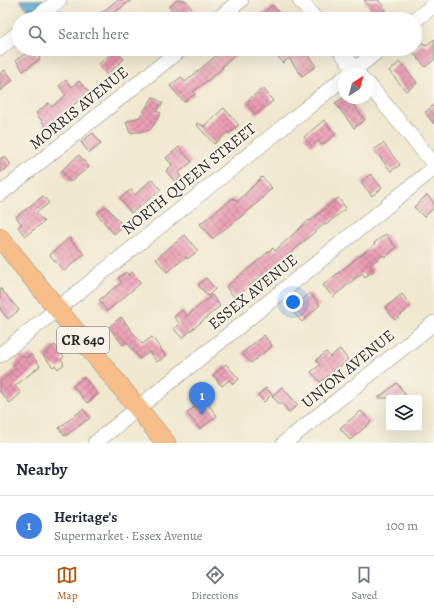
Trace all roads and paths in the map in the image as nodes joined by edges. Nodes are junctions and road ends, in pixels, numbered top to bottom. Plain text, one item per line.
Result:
1 (59, 0) edge
2 (241, 0) edge
3 (300, 0) edge
4 (434, 5) edge
5 (44, 12) edge
6 (226, 12) edge
7 (309, 12) edge
8 (422, 14) edge
9 (12, 38) edge
10 (0, 48) edge
11 (172, 56) edge
12 (343, 56) edge
13 (372, 56) edge
14 (349, 68) edge
15 (359, 68) edge
16 (338, 85) edge
17 (374, 91) edge
18 (434, 164) edge
19 (434, 168) edge
20 (0, 194) edge
21 (0, 238) edge
22 (58, 309) junction
23 (434, 323) edge
24 (0, 355) edge
25 (138, 408) junction
26 (95, 443) edge
27 (166, 443) edge
28 (284, 443) edge

1 - 5 street
2 - 6 street
3 - 7 street
4 - 8 street
9 - 10 street
11 - 20 street, MORRIS AVENUE
12 - 14 street
13 - 15 street, NORTH QUEEN STREET
16 - 22 street, NORTH QUEEN STREET
17 - 18 street
19 - 25 street, ESSEX AVENUE
21 - 22 main road, CR 640
22 - 24 street, NORTH QUEEN STREET
22 - 25 main road, CR 640
23 - 28 street, UNION AVENUE
25 - 26 street, ESSEX AVENUE
25 - 27 main road, CR 640

